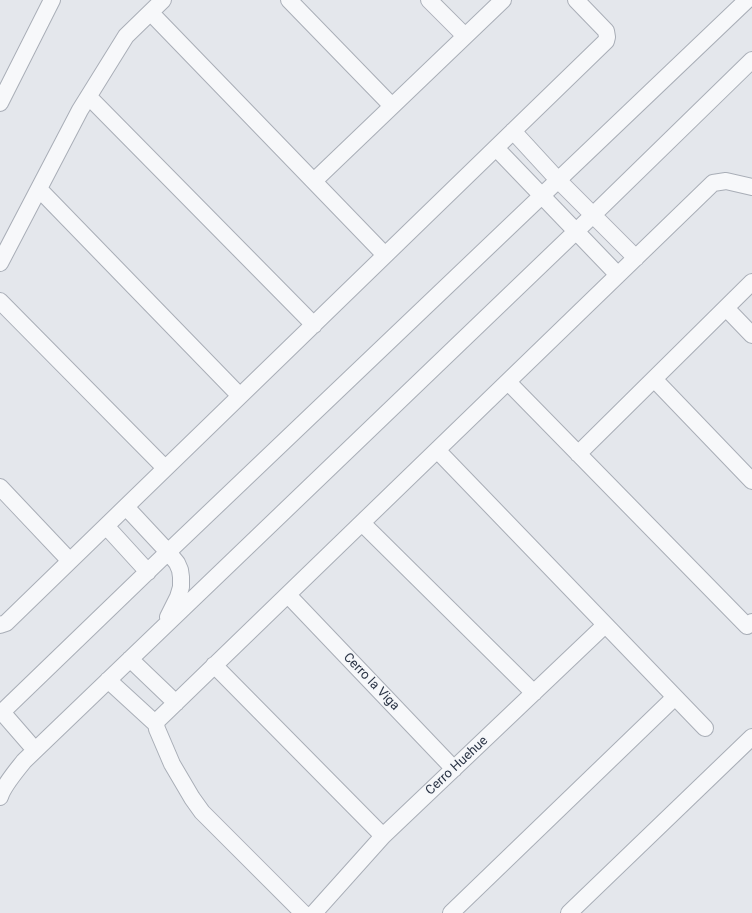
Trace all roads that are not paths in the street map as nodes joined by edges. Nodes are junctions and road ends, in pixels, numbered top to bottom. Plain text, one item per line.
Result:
1 (52, 0) edge
2 (164, 0) edge
3 (288, 0) edge
4 (429, 0) edge
5 (502, 0) edge
6 (576, 0) edge
7 (747, 0) edge
8 (151, 13) junction
9 (464, 36) junction
10 (752, 60) edge
11 (89, 96) junction
12 (0, 104) edge
13 (392, 106) junction
14 (514, 131) junction
15 (496, 148) junction
16 (558, 180) junction
17 (314, 181) junction
18 (752, 187) edge
19 (38, 189) junction
20 (542, 196) junction
21 (592, 215) junction
22 (576, 230) junction
23 (385, 255) junction
24 (636, 258) junction
25 (0, 263) edge
26 (618, 275) junction
27 (752, 282) edge
28 (0, 300) edge
29 (726, 308) junction
30 (314, 325) junction
31 (752, 335) edge
32 (654, 379) junction
33 (508, 382) junction
34 (240, 396) junction
35 (438, 450) junction
36 (578, 454) junction
37 (166, 468) junction
38 (752, 481) edge
39 (0, 487) edge
40 (126, 507) junction
41 (362, 523) junction
42 (106, 526) junction
43 (168, 552) junction
44 (70, 561) junction
45 (148, 572) junction
46 (288, 595) junction
47 (0, 625) edge
48 (605, 625) junction
49 (163, 627) junction
50 (750, 627) edge
51 (130, 659) junction
52 (214, 665) junction
53 (108, 680) junction
54 (534, 693) junction
55 (675, 697) junction
56 (176, 703) junction
57 (1, 713) edge
58 (156, 724) junction
59 (705, 728) dead end
60 (752, 737) edge
61 (35, 750) junction
62 (454, 769) junction
63 (0, 797) edge
64 (383, 836) junction
65 (303, 913) edge
66 (314, 913) edge
67 (451, 913) edge
68 (569, 913) edge

1 - 12 street
2 - 8 street
3 - 13 street
4 - 9 street
5 - 9 street
6 - 14 street
7 - 16 street
8 - 11 street
8 - 17 street
9 - 13 street
10 - 21 street
11 - 19 street
11 - 30 street
13 - 17 street
14 - 15 street
14 - 16 street
15 - 20 street
15 - 23 street
16 - 20 street
16 - 21 street
17 - 23 street
18 - 24 street
19 - 25 street
19 - 34 street
20 - 22 street
20 - 43 street
21 - 22 street
21 - 24 street
22 - 26 street
22 - 49 street
23 - 30 street
24 - 26 street
26 - 33 street
27 - 29 street
28 - 37 street
29 - 31 street
29 - 32 street
30 - 34 street
32 - 36 street
32 - 38 street
33 - 35 street
33 - 36 street
34 - 37 street
35 - 41 street
35 - 48 street
36 - 50 street
37 - 40 street
39 - 44 street
40 - 42 street
40 - 43 street
41 - 46 street
41 - 54 street
42 - 44 street
42 - 45 street
43 - 45 street
43 - 49 street
44 - 47 street
45 - 57 street
46 - 52 street
46 - 62 street, Cerro la Viga
48 - 54 street, Cerro Huehue
48 - 55 street
49 - 51 street
51 - 53 street
51 - 56 street
52 - 56 street
52 - 64 street
53 - 58 street
53 - 61 street
54 - 62 street, Cerro Huehue
55 - 59 street
55 - 67 street
56 - 58 street
57 - 61 street
58 - 65 street
60 - 68 street
61 - 63 street
62 - 64 street, Cerro Huehue
64 - 66 street, Cerro Huehue

